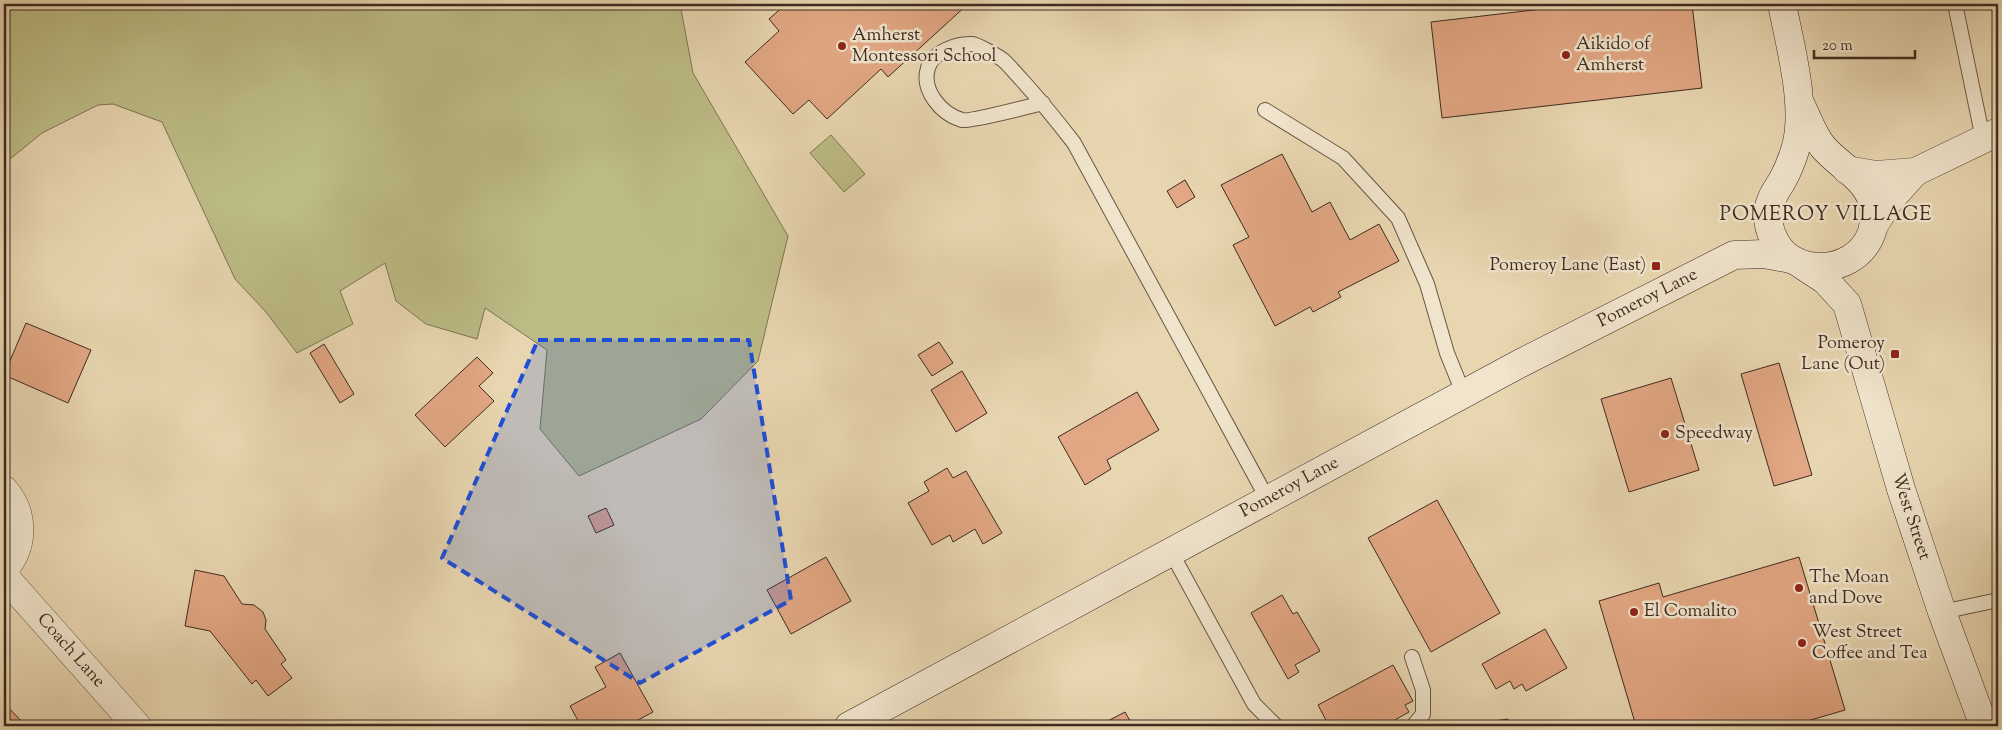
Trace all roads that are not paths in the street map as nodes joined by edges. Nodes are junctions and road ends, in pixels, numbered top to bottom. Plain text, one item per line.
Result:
1 (1782, 4) edge
2 (1955, 4) edge
3 (1043, 103) junction
4 (1800, 103) junction
5 (1265, 110) dead end
6 (1991, 135) edge
7 (1847, 170) junction
8 (1915, 172) junction
9 (1777, 190) junction
10 (1868, 237) junction
11 (1734, 256) junction
12 (1796, 262) junction
13 (1847, 304) junction
14 (1464, 395) junction
15 (4, 490) edge
16 (1268, 500) junction
17 (1171, 552) junction
18 (4, 569) edge
19 (4, 576) edge
20 (1998, 600) edge
21 (1942, 612) junction
22 (1412, 657) dead end
23 (137, 726) edge
24 (849, 726) edge
25 (1276, 726) edge
26 (1412, 726) edge
27 (1984, 726) edge

1 - 4 street, West Street
2 - 6 lane
3 - 3 lane
3 - 16 lane
4 - 7 street, West Street
4 - 9 street, West Street
5 - 14 lane
6 - 8 street
7 - 8 street
7 - 9 street
7 - 10 street, West Street
8 - 10 street
9 - 11 street, Pomeroy Lane
9 - 12 street, West Street
10 - 12 street
10 - 13 street, West Street
11 - 12 street, Pomeroy Lane
11 - 14 street, Pomeroy Lane
12 - 13 street, West Street
13 - 21 street, West Street
14 - 16 street, Pomeroy Lane
15 - 18 street
16 - 17 street, Pomeroy Lane
17 - 24 street, Pomeroy Lane
17 - 25 lane
19 - 23 street, Coach Lane
20 - 21 lane
21 - 27 street, West Street
22 - 26 lane

